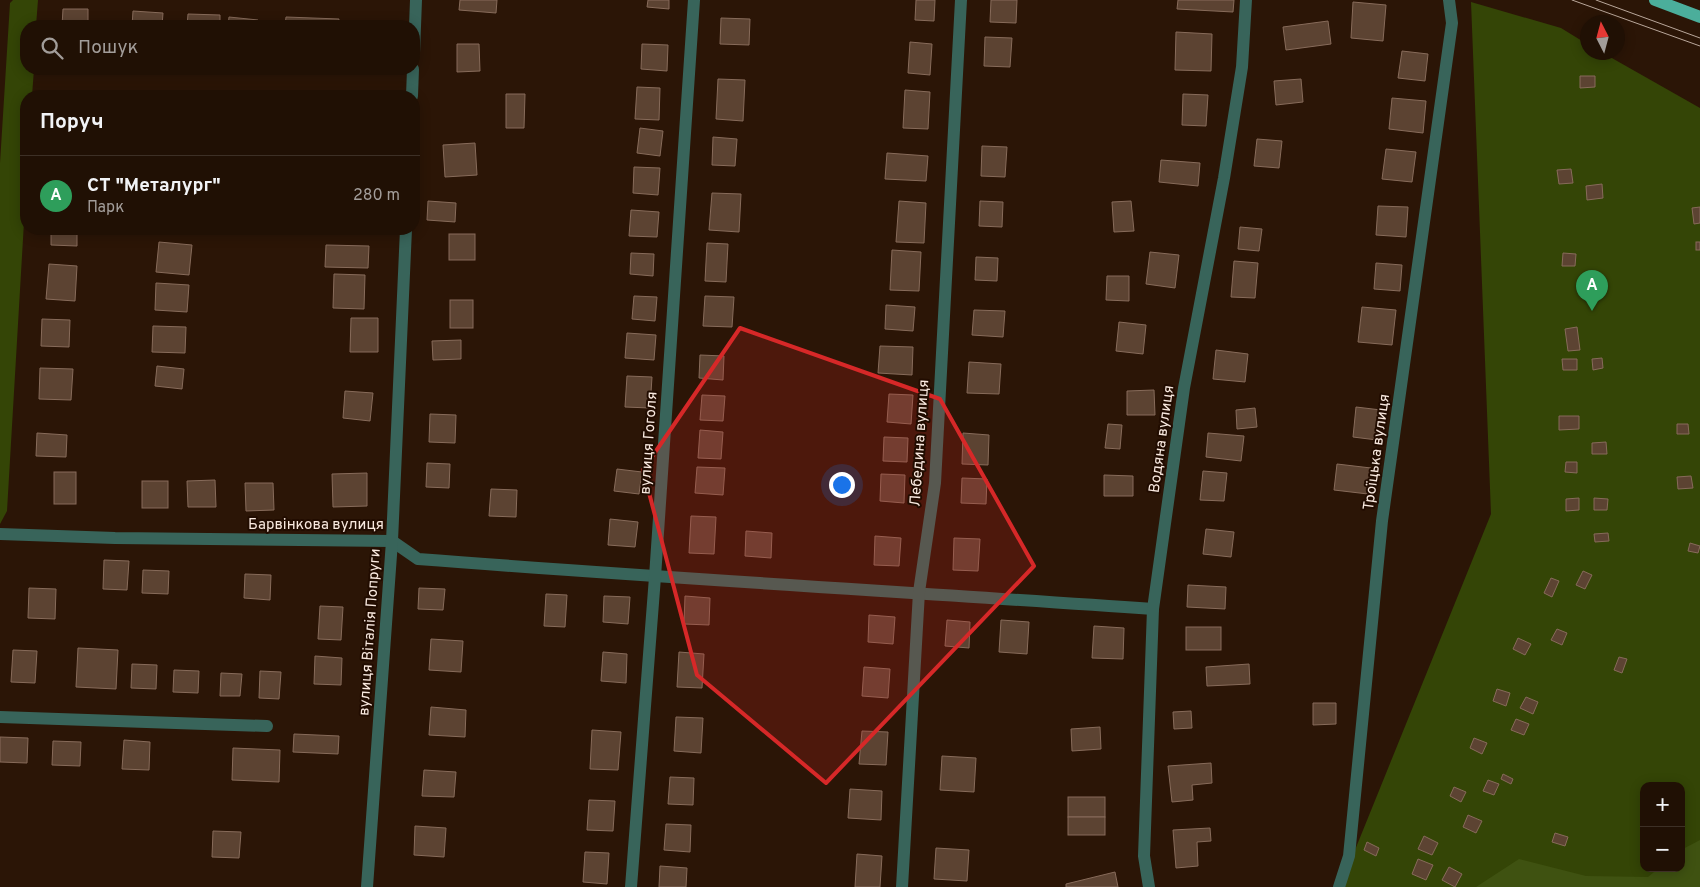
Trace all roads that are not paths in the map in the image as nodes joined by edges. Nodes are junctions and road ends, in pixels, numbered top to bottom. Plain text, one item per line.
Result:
1 (416, 0) edge
2 (694, 0) edge
3 (961, 0) edge
4 (1246, 0) edge
5 (1449, 0) edge
6 (1655, 0) edge
7 (1700, 17) edge
8 (415, 20) edge
9 (413, 75) edge
10 (412, 90) edge
11 (406, 235) edge
12 (0, 534) edge
13 (392, 541) junction
14 (655, 577) junction
15 (919, 592) junction
16 (1153, 608) junction
17 (0, 717) edge
18 (268, 726) dead end
19 (367, 887) edge
20 (631, 887) edge
21 (902, 887) edge
22 (1148, 887) edge
23 (1339, 887) edge

1 - 8 street
2 - 14 street, вулиця Гоголя
3 - 15 street, Лебедина вулиця
4 - 16 street, Водяна вулиця
5 - 23 street, Троїцька вулиця
6 - 7 main road
9 - 10 street
11 - 13 street, вулиця Віталія Попруги
12 - 13 street, Барвінкова вулиця
13 - 14 street, Барвінкова вулиця
13 - 19 street, вулиця Віталія Попруги
14 - 15 street, Барвінкова вулиця
14 - 20 street, вулиця Гоголя
15 - 16 street, Барвінкова вулиця
15 - 21 street, Лебедина вулиця
16 - 22 street, Водяна вулиця
17 - 18 street

